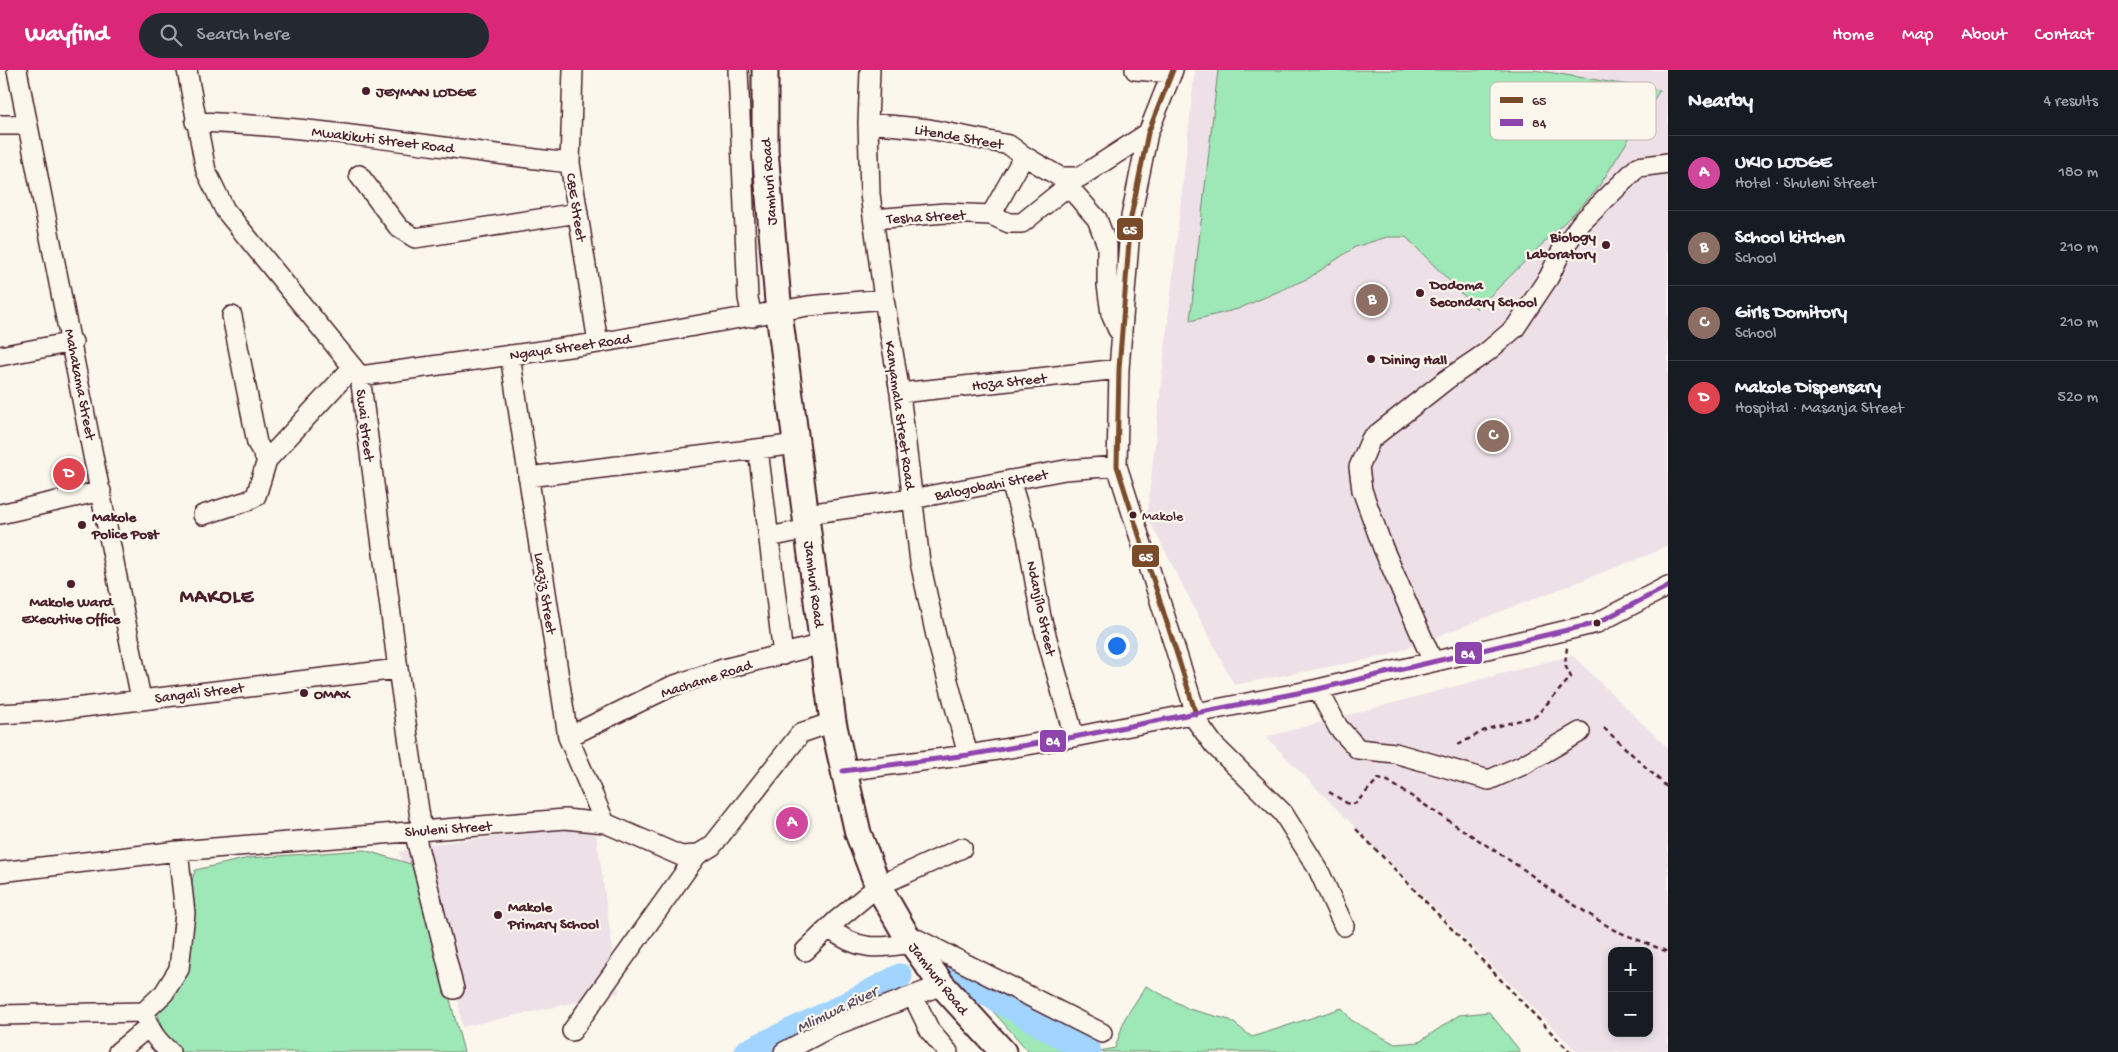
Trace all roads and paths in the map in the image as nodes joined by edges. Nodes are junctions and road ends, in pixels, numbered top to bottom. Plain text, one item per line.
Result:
1 (17, 70) edge
2 (186, 70) edge
3 (573, 70) edge
4 (738, 70) edge
5 (765, 70) edge
6 (870, 70) edge
7 (1135, 70) edge
8 (1172, 71) edge
9 (740, 98) junction
10 (765, 99) junction
11 (195, 122) junction
12 (868, 123) junction
13 (0, 125) edge
14 (26, 125) junction
15 (1148, 133) junction
16 (1024, 156) junction
17 (570, 163) junction
18 (1668, 163) edge
19 (742, 171) junction
20 (767, 173) junction
21 (359, 175) dead end
22 (1074, 181) junction
23 (578, 213) junction
24 (991, 215) junction
25 (874, 219) junction
26 (744, 224) junction
27 (771, 226) junction
28 (884, 298) junction
29 (779, 313) junction
30 (232, 316) dead end
31 (752, 318) junction
32 (1121, 338) junction
33 (73, 342) junction
34 (598, 342) junction
35 (510, 355) junction
36 (0, 356) edge
37 (1118, 369) junction
38 (357, 372) junction
39 (900, 392) junction
40 (798, 444) junction
41 (758, 449) junction
42 (267, 460) junction
43 (1117, 466) junction
44 (528, 477) junction
45 (1010, 480) junction
46 (101, 491) junction
47 (912, 499) junction
48 (0, 514) edge
49 (203, 515) dead end
50 (808, 521) junction
51 (769, 537) junction
52 (1668, 586) edge
53 (823, 644) junction
54 (1567, 645) dead end
55 (783, 655) junction
56 (1433, 662) junction
57 (398, 669) junction
58 (1318, 689) junction
59 (141, 699) junction
60 (0, 714) edge
61 (1194, 715) junction
62 (833, 722) junction
63 (1604, 728) dead end
64 (1580, 732) dead end
65 (568, 737) junction
66 (1074, 737) junction
67 (1458, 745) dead end
68 (968, 755) junction
69 (843, 771) junction
70 (1668, 788) edge
71 (1329, 792) dead end
72 (605, 823) junction
73 (1356, 829) dead end
74 (418, 831) junction
75 (962, 848) dead end
76 (178, 851) junction
77 (697, 855) junction
78 (0, 872) edge
79 (878, 886) junction
80 (1344, 926) dead end
81 (829, 928) junction
82 (909, 938) junction
83 (805, 951) dead end
84 (1668, 952) edge
85 (942, 985) junction
86 (454, 989) dead end
87 (913, 996) junction
88 (0, 1015) edge
89 (146, 1019) junction
90 (572, 1031) dead end
91 (1102, 1033) dead end
92 (118, 1052) edge
93 (170, 1052) edge
94 (784, 1052) edge
95 (948, 1052) edge
96 (1002, 1052) edge
97 (1570, 1052) edge

1 - 14 street, Mahakama Street
2 - 11 street
3 - 17 street, CBE Street
4 - 9 street
5 - 10 main road, Jamhuri Road
6 - 12 street, Kanyamala Street Road
7 - 8 street
8 - 15 street
9 - 10 street
9 - 19 street
10 - 20 main road, Jamhuri Road
11 - 17 street, Mwakikuti Street Road
11 - 38 street
12 - 16 street, Litende Street
12 - 25 street, Kanyamala Street Road
13 - 14 street
14 - 33 street, Mahakama Street
15 - 22 street
15 - 32 street
16 - 22 street, Litende Street
16 - 24 street
17 - 23 street, CBE Street
18 - 56 street
19 - 20 street
19 - 26 street
20 - 27 main road, Jamhuri Road
21 - 23 street
22 - 24 street, Tesha Street
22 - 32 street
23 - 34 street, CBE Street
24 - 25 street, Tesha Street
25 - 28 street, Kanyamala Street Road
26 - 27 street
26 - 31 street
27 - 29 main road, Jamhuri Road
28 - 29 street
28 - 39 street, Kanyamala Street Road
29 - 31 street, Ngaya Street Road
29 - 40 main road, Jamhuri Road
30 - 42 street
31 - 34 street, Ngaya Street Road
32 - 37 street
33 - 36 street
33 - 46 street, Mahakama Street
34 - 35 street, Ngaya Street Road
35 - 38 street, Ngaya Street Road
35 - 44 street, Laaziz Street
37 - 39 street, Hoza Street
37 - 43 street
38 - 42 street
38 - 57 street, Swai street
39 - 47 street, Kanyamala Street Road
40 - 41 street
40 - 50 main road, Jamhuri Road
41 - 44 street
41 - 51 street
42 - 49 street
43 - 45 street, Balogobahi Street
43 - 61 street
44 - 65 street, Laaziz Street
45 - 47 street, Balogobahi Street
45 - 66 street, Ndanjílo Street
46 - 48 street
46 - 59 street, Mahakama Street
47 - 50 street, Balogobahi Street
47 - 68 street, Kanyamala Street Road
50 - 51 street, Balogobahi Street
50 - 53 main road, Jamhuri Road
51 - 55 street
52 - 56 street
53 - 55 street, Machame Road
53 - 62 main road, Jamhuri Road
54 - 67 path
55 - 65 street, Machame Road
56 - 58 street
57 - 59 street, Sangali Street
57 - 74 street, Swai street
58 - 61 street
58 - 64 street
59 - 60 street, Sangali Street
61 - 66 street
61 - 80 street
62 - 69 main road, Jamhuri Road
62 - 77 street
63 - 70 path
65 - 72 street, Laaziz Street
66 - 68 street
68 - 69 street
69 - 79 main road, Jamhuri Road
71 - 84 path
72 - 74 street, Shuleni Street
72 - 77 street, Shuleni Street
73 - 97 path
74 - 76 street, Shuleni Street
74 - 86 street, Swai street
75 - 79 street
76 - 78 street, Shuleni Street
76 - 89 street
77 - 90 street
79 - 81 street
79 - 82 main road, Jamhuri Road
81 - 82 street
81 - 83 street
82 - 85 main road, Jamhuri Road
82 - 91 street
85 - 87 street
85 - 96 main road, Jamhuri Road
87 - 94 street
87 - 95 street
88 - 89 street
89 - 92 street
89 - 93 street

